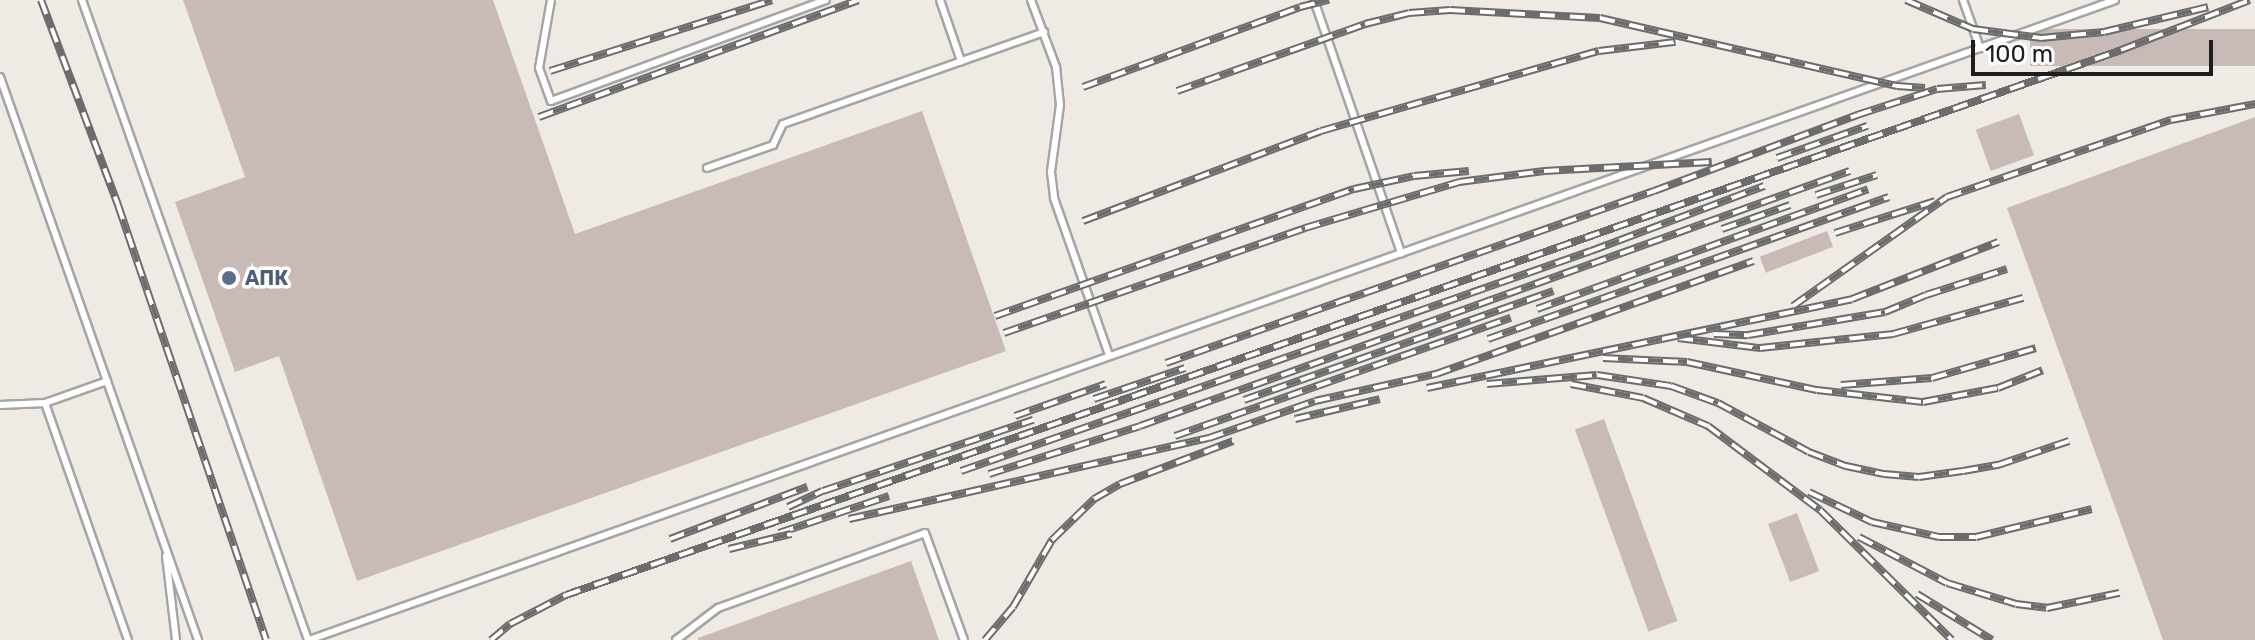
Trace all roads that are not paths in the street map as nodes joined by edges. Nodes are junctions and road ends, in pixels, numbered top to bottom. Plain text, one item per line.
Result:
1 (82, 0) edge
2 (551, 0) edge
3 (826, 0) edge
4 (940, 0) edge
5 (1031, 0) edge
6 (1314, 0) edge
7 (1963, 0) edge
8 (2115, 0) edge
9 (1044, 32) junction
10 (1980, 48) junction
11 (961, 61) junction
12 (0, 77) edge
13 (707, 168) dead end
14 (1401, 253) junction
15 (1109, 355) junction
16 (107, 381) junction
17 (45, 403) junction
18 (0, 405) edge
19 (165, 543) junction
20 (128, 640) edge
21 (176, 640) edge
22 (198, 640) edge
23 (308, 640) edge
24 (676, 640) edge
25 (964, 640) edge

1 - 23 lane
2 - 3 lane
4 - 11 lane
5 - 9 lane
6 - 14 lane
7 - 10 lane
8 - 10 lane
9 - 11 lane
9 - 15 lane
10 - 14 lane
11 - 13 lane
12 - 16 lane
14 - 15 lane
15 - 23 lane
16 - 17 lane
16 - 19 lane
17 - 18 lane
17 - 20 lane
19 - 21 lane
19 - 22 lane
24 - 25 lane

